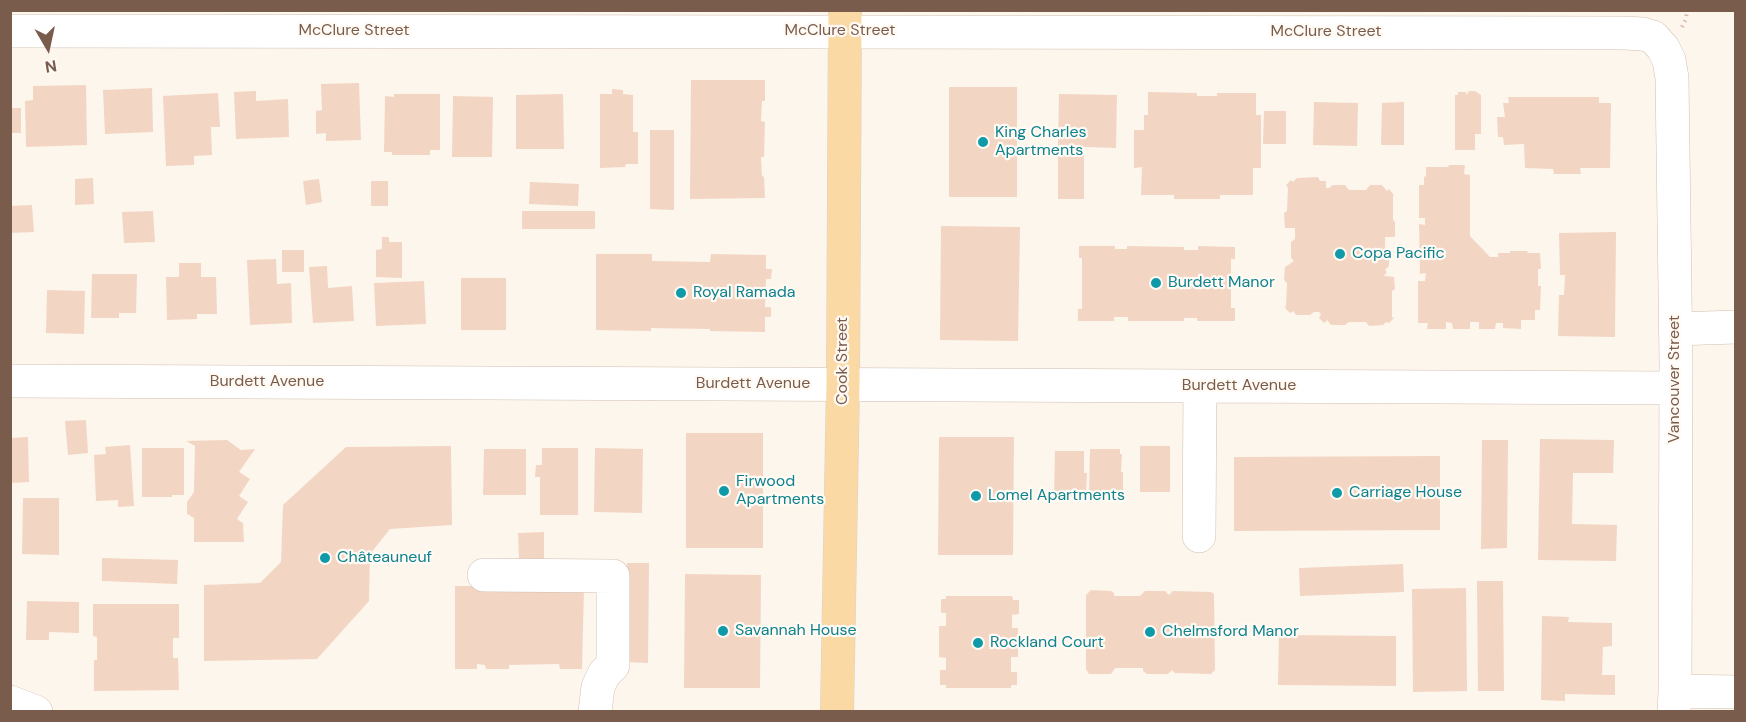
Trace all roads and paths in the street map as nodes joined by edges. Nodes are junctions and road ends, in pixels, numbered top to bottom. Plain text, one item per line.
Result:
1 (618, 21) edge
2 (845, 21) edge
3 (10, 31) edge
4 (1663, 48) joint
5 (1736, 327) edge
6 (1675, 328) junction
7 (10, 381) edge
8 (843, 384) junction
9 (1200, 386) junction
10 (1676, 388) junction
11 (1199, 536) dead end
12 (484, 575) dead end
13 (1736, 692) edge
14 (1674, 701) edge
15 (10, 702) edge
16 (36, 711) edge
17 (595, 711) edge
18 (837, 711) edge

1 - 2 street, McClure Street
1 - 3 street, McClure Street
2 - 4 street, McClure Street
2 - 8 main road, Cook Street
4 - 6 street, Vancouver Street
5 - 6 street
6 - 10 street, Vancouver Street
7 - 8 street, Burdett Avenue
8 - 9 street, Burdett Avenue
8 - 18 main road, Cook Street
9 - 10 street, Burdett Avenue
9 - 11 street
10 - 14 street, Vancouver Street
12 - 17 street
13 - 14 street
15 - 16 street

